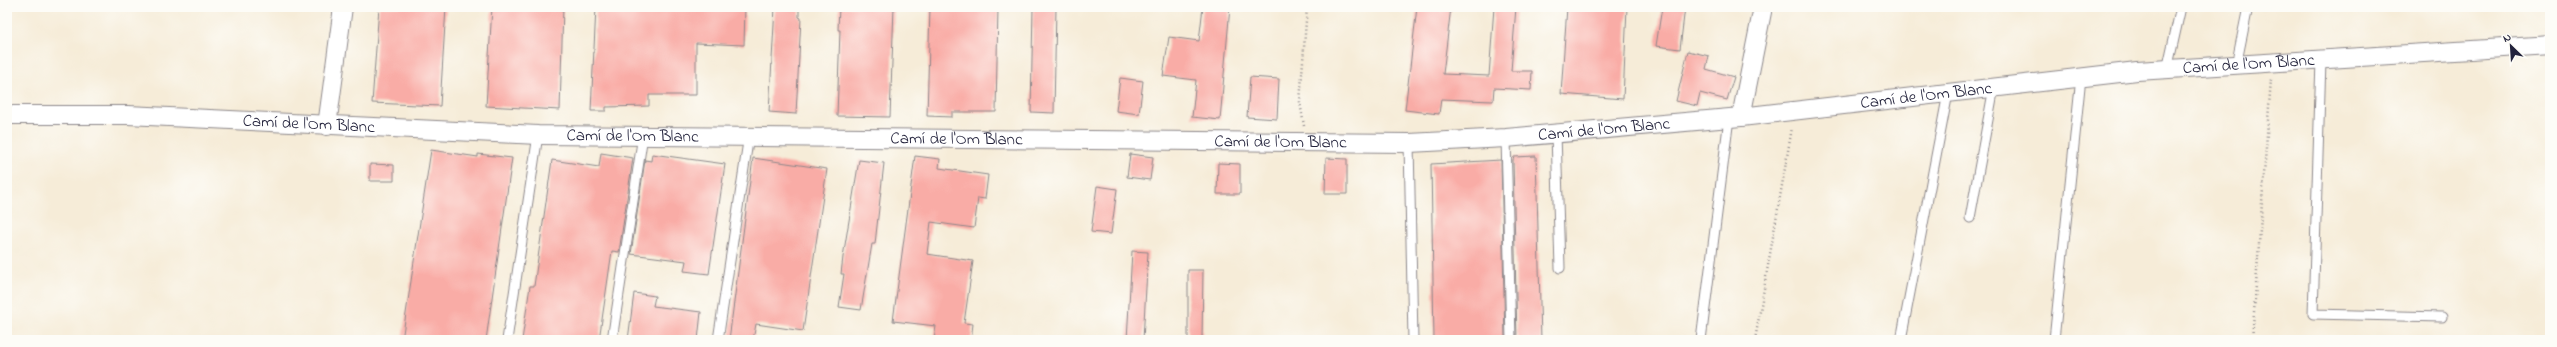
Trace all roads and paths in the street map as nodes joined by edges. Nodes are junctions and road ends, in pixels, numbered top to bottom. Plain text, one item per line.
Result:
1 (342, 7) edge
2 (1307, 7) edge
3 (1763, 7) edge
4 (2181, 7) edge
5 (2248, 7) edge
6 (2550, 45) edge
7 (2321, 60) junction
8 (2272, 63) junction
9 (2236, 66) junction
10 (2167, 70) junction
11 (2081, 77) junction
12 (1994, 87) junction
13 (1948, 93) junction
14 (1794, 111) junction
15 (7, 115) edge
16 (1735, 118) junction
17 (327, 126) junction
18 (1556, 133) junction
19 (538, 135) junction
20 (643, 135) junction
21 (749, 135) junction
22 (1506, 138) junction
23 (1307, 142) junction
24 (1409, 143) junction
25 (1970, 218) dead end
26 (1560, 268) dead end
27 (2442, 318) dead end
28 (507, 340) edge
29 (612, 340) edge
30 (718, 340) edge
31 (1413, 340) edge
32 (1511, 340) edge
33 (1700, 340) edge
34 (1755, 340) edge
35 (1901, 340) edge
36 (2054, 340) edge
37 (2252, 340) edge

1 - 17 street
2 - 23 path
3 - 16 street
4 - 10 lane
5 - 9 lane
6 - 7 street, Camí de l'Om Blanc
7 - 8 street, Camí de l'Om Blanc
7 - 27 lane
8 - 9 street, Camí de l'Om Blanc
8 - 37 path
9 - 10 street, Camí de l'Om Blanc
10 - 11 street, Camí de l'Om Blanc
11 - 12 street, Camí de l'Om Blanc
11 - 36 lane
12 - 13 street, Camí de l'Om Blanc
12 - 25 lane
13 - 14 street, Camí de l'Om Blanc
13 - 35 lane
14 - 16 street, Camí de l'Om Blanc
14 - 34 path
15 - 17 street, Camí de l'Om Blanc
16 - 18 street, Camí de l'Om Blanc
16 - 33 lane
17 - 19 street, Camí de l'Om Blanc
18 - 22 street, Camí de l'Om Blanc
18 - 26 lane
19 - 20 street, Camí de l'Om Blanc
19 - 28 lane
20 - 21 street, Camí de l'Om Blanc
20 - 29 lane
21 - 23 street, Camí de l'Om Blanc
21 - 30 lane
22 - 24 street, Camí de l'Om Blanc
22 - 32 lane
23 - 24 street, Camí de l'Om Blanc
24 - 31 lane

